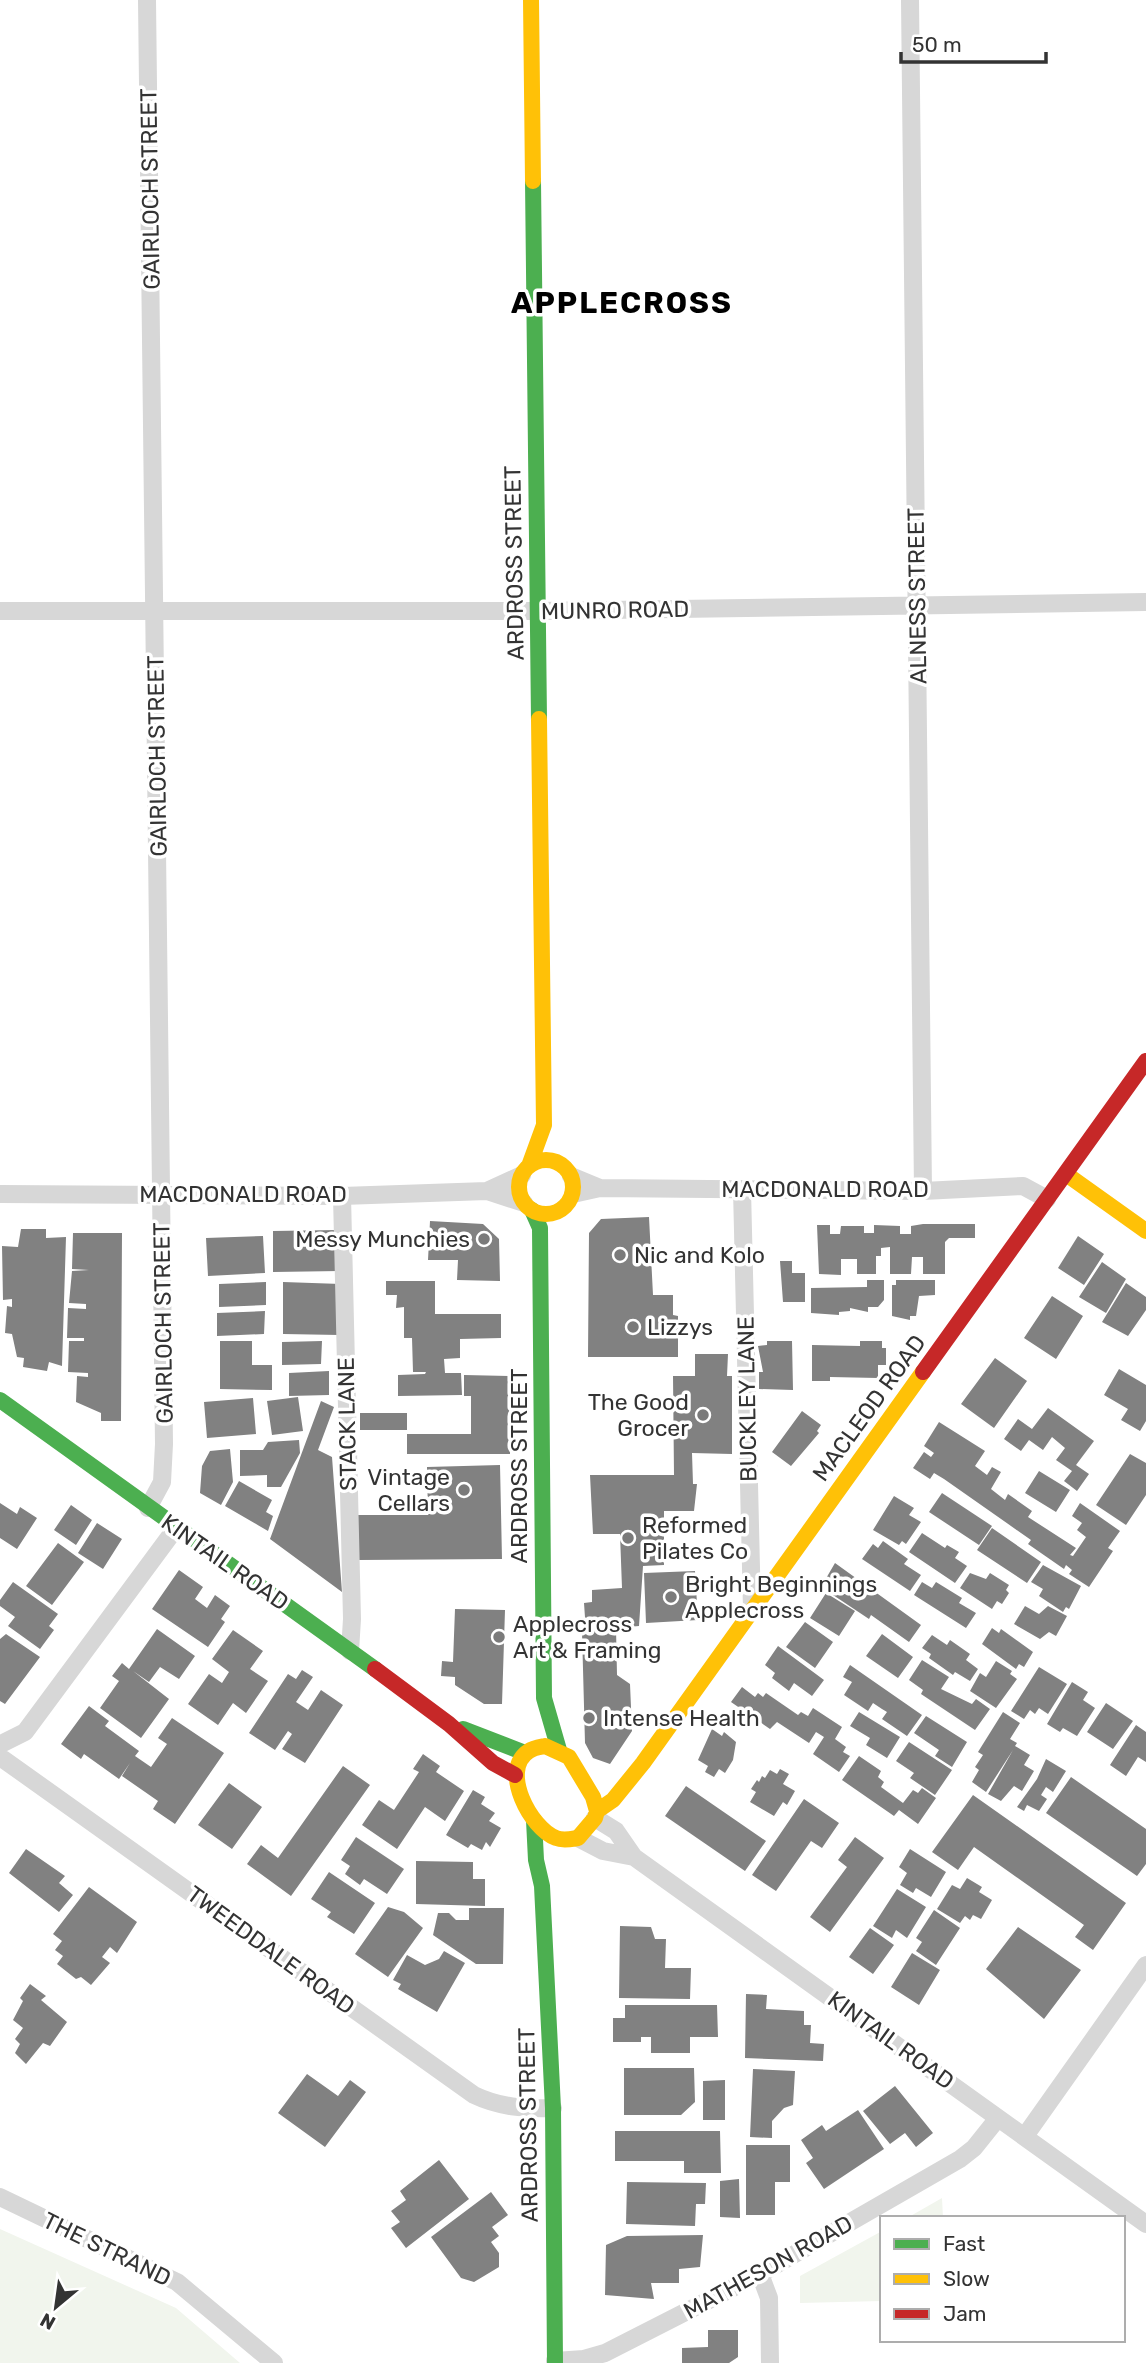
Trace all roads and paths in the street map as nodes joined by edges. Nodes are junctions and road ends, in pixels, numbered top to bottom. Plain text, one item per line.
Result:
1 (147, 0) edge
2 (531, 0) edge
3 (910, 0) edge
4 (1146, 602) edge
5 (917, 607) junction
6 (156, 610) junction
7 (0, 611) edge
8 (537, 611) junction
9 (1146, 1061) edge
10 (544, 1125) junction
11 (525, 1171) junction
12 (568, 1172) junction
13 (1066, 1174) junction
14 (600, 1188) junction
15 (742, 1189) junction
16 (487, 1191) junction
17 (923, 1191) junction
18 (0, 1194) edge
19 (162, 1194) junction
20 (573, 1194) junction
21 (342, 1196) junction
22 (1048, 1199) junction
23 (528, 1207) junction
24 (555, 1213) junction
25 (540, 1228) junction
26 (1146, 1231) edge
27 (0, 1400) edge
28 (148, 1508) junction
29 (176, 1528) junction
30 (752, 1610) junction
31 (350, 1651) junction
32 (547, 1703) junction
33 (449, 1724) junction
34 (559, 1750) junction
35 (527, 1751) junction
36 (1, 1753) edge
37 (515, 1775) junction
38 (627, 1780) junction
39 (586, 1786) junction
40 (596, 1814) junction
41 (534, 1820) junction
42 (574, 1838) junction
43 (634, 1857) junction
44 (542, 1886) junction
45 (1146, 1965) edge
46 (553, 2108) junction
47 (998, 2118) junction
48 (1025, 2136) junction
49 (0, 2197) edge
50 (1146, 2224) edge
51 (760, 2274) junction
52 (555, 2362) edge
53 (274, 2363) edge
54 (770, 2363) edge

1 - 6 street, GAIRLOCH STREET
2 - 8 street, ARDROSS STREET
3 - 5 street, ALNESS STREET
4 - 5 street, MUNRO ROAD
5 - 8 street, MUNRO ROAD
5 - 17 street, ALNESS STREET
6 - 7 street, MUNRO ROAD
6 - 8 street, MUNRO ROAD
6 - 19 street, GAIRLOCH STREET
8 - 10 street, ARDROSS STREET
9 - 13 street, MACLEOD ROAD
10 - 11 street, ARDROSS STREET
10 - 12 street, ARDROSS STREET
11 - 12 street
11 - 16 street, MACDONALD ROAD
11 - 23 street
12 - 14 street, MACDONALD ROAD
12 - 20 street
13 - 22 street, MACLEOD ROAD
13 - 26 street
14 - 15 street, MACDONALD ROAD
14 - 20 street, MACDONALD ROAD
15 - 17 street, MACDONALD ROAD
15 - 30 street, BUCKLEY LANE
16 - 21 street, MACDONALD ROAD
16 - 23 street, MACDONALD ROAD
17 - 22 street, MACDONALD ROAD
18 - 19 street, MACDONALD ROAD
19 - 21 street, MACDONALD ROAD
19 - 28 street, GAIRLOCH STREET
20 - 24 street
21 - 31 street, STACK LANE
22 - 30 street, MACLEOD ROAD
23 - 24 street
23 - 25 street, ARDROSS STREET
24 - 25 street
25 - 32 street, ARDROSS STREET
27 - 28 street, KINTAIL ROAD
28 - 29 street, KINTAIL ROAD
29 - 31 street, KINTAIL ROAD
29 - 36 street
30 - 38 street, MACLEOD ROAD
31 - 33 street, KINTAIL ROAD
32 - 34 street, ARDROSS STREET
32 - 35 street, ARDROSS STREET
33 - 35 street, KINTAIL ROAD
33 - 37 street, KINTAIL ROAD
34 - 35 street
34 - 39 street
35 - 37 street
36 - 46 street, TWEEDDALE ROAD
37 - 41 street
38 - 39 street
38 - 40 street, MACLEOD ROAD
39 - 40 street
40 - 42 street
40 - 43 street, KINTAIL ROAD
41 - 42 street
41 - 44 street, ARDROSS STREET
42 - 43 street, KINTAIL ROAD
42 - 44 street
43 - 47 street, KINTAIL ROAD
44 - 46 street, ARDROSS STREET
45 - 48 street
46 - 52 street, ARDROSS STREET
47 - 48 street, KINTAIL ROAD
47 - 51 street, MATHESON ROAD
48 - 50 street, KINTAIL ROAD
49 - 53 street, THE STRAND
51 - 52 street, MATHESON ROAD
51 - 54 street

